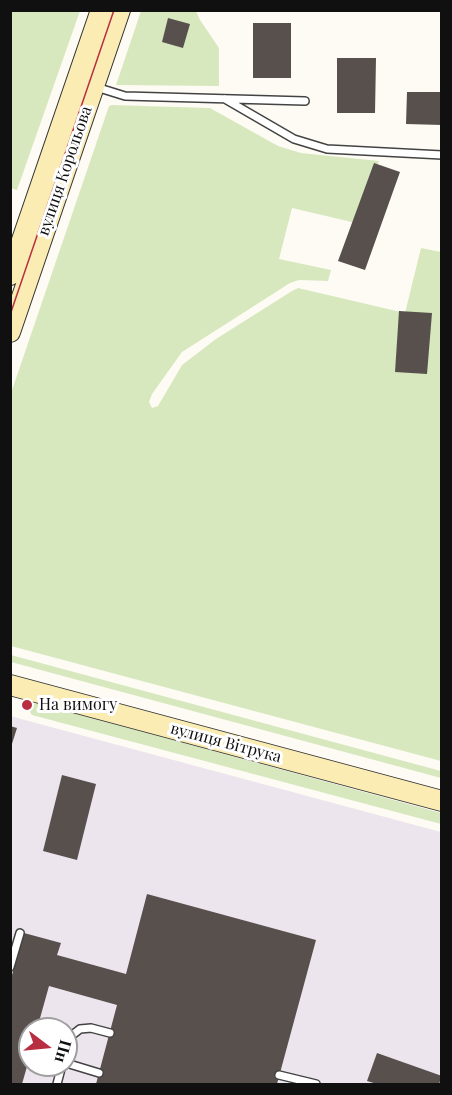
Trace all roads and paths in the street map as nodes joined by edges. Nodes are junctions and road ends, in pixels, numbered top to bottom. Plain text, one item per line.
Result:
1 (101, 10) edge
2 (120, 10) edge
3 (94, 86) junction
4 (225, 99) junction
5 (305, 101) dead end
6 (441, 155) edge
7 (10, 275) edge
8 (11, 328) edge
9 (10, 674) edge
10 (10, 684) edge
11 (441, 790) edge
12 (441, 801) edge
13 (20, 933) dead end
14 (10, 967) edge
15 (78, 1031) edge
16 (110, 1033) dead end
17 (78, 1067) edge
18 (99, 1072) dead end
19 (279, 1075) dead end
20 (316, 1084) edge

1 - 7 main road, вулиця Корольова
2 - 3 main road, вулиця Корольова
3 - 4 lane
3 - 8 main road, вулиця Корольова
4 - 5 lane
4 - 6 lane
9 - 11 main road, вулиця Вітрука
10 - 12 main road, вулиця Вітрука
13 - 14 lane
15 - 16 lane
17 - 18 lane
19 - 20 lane

